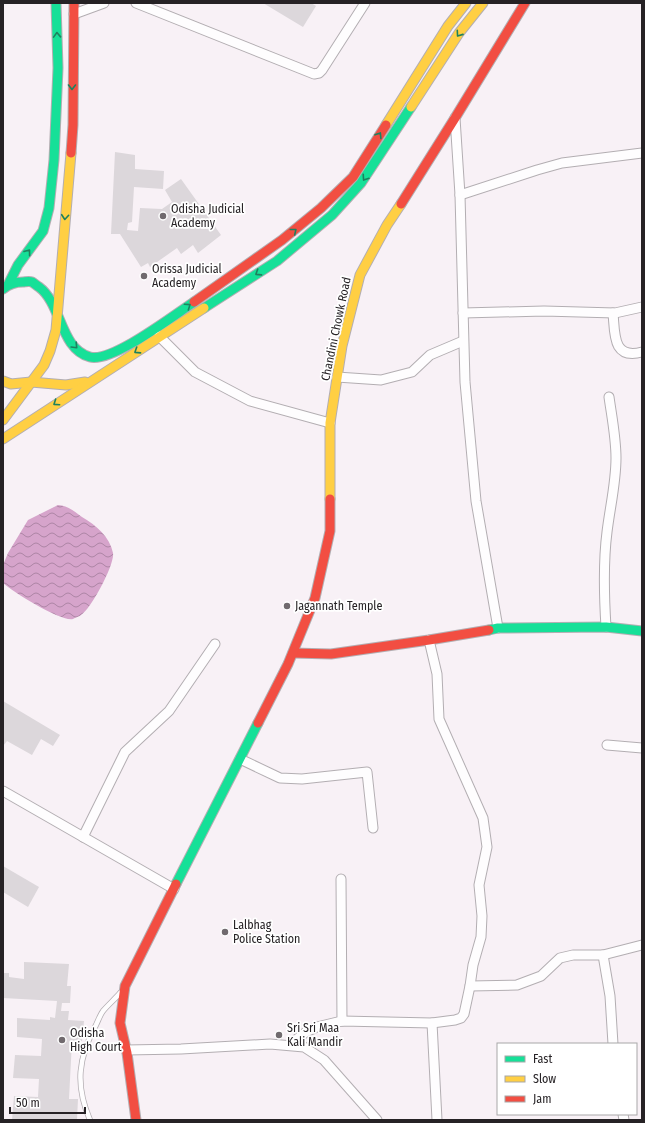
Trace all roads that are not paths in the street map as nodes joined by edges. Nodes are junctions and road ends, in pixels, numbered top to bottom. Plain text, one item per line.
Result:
1 (56, 3) edge
2 (74, 3) edge
3 (104, 3) edge
4 (136, 3) edge
5 (364, 3) edge
6 (466, 3) edge
7 (483, 3) edge
8 (525, 3) edge
9 (74, 14) junction
10 (455, 118) junction
11 (642, 154) edge
12 (460, 195) junction
13 (5, 285) edge
14 (642, 307) edge
15 (56, 313) junction
16 (463, 313) junction
17 (613, 313) junction
18 (160, 336) junction
19 (464, 341) junction
20 (642, 352) edge
21 (337, 377) junction
22 (3, 381) edge
23 (31, 382) junction
24 (89, 382) junction
25 (609, 397) dead end
26 (3, 420) edge
27 (330, 423) junction
28 (3, 439) edge
29 (606, 627) junction
30 (498, 628) junction
31 (642, 631) edge
32 (429, 640) junction
33 (215, 644) dead end
34 (292, 653) junction
35 (607, 745) dead end
36 (642, 748) edge
37 (240, 759) junction
38 (3, 791) edge
39 (373, 828) dead end
40 (83, 837) junction
41 (341, 880) dead end
42 (174, 888) junction
43 (642, 945) edge
44 (604, 955) junction
45 (470, 986) junction
46 (124, 989) junction
47 (342, 1021) junction
48 (432, 1023) junction
49 (613, 1043) edge
50 (289, 1045) junction
51 (126, 1050) junction
52 (90, 1120) edge
53 (136, 1120) edge
54 (377, 1120) edge
55 (437, 1120) edge

13 -> 1 main road
2 - 9 main road
3 - 9 street
4 - 5 street
15 -> 6 main road
7 -> 18 main road
8 - 10 main road, Chandini Chowk Road
9 -> 15 main road
10 - 12 street
10 - 21 main road, Chandini Chowk Road
11 - 12 street
12 - 16 street
13 - 15 main road
14 - 17 street
15 - 23 main road
16 - 17 street
16 - 19 street
17 - 20 street
18 -> 24 main road
18 - 27 street
19 - 21 street
19 - 30 street
21 - 27 main road, Chandini Chowk Road
22 - 23 main road
23 - 24 main road
23 - 26 main road
24 -> 28 main road
25 - 29 street
27 - 34 main road, Chandini Chowk Road
29 - 30 main road
29 - 31 main road
30 - 32 main road
32 - 34 main road
32 - 45 street
33 - 40 street
34 - 37 main road, Chandini Chowk Road
35 - 36 street
37 - 39 street
37 - 42 main road, Chandini Chowk Road
38 - 40 street
40 - 42 street
41 - 47 street
42 - 46 main road, Chandini Chowk Road
43 - 44 street
44 - 45 street
44 - 49 street
45 - 48 street
46 - 51 main road, Chandini Chowk Road
46 - 52 lane
47 - 48 street
47 - 50 street
48 - 55 street
50 - 51 street
50 - 54 street
51 - 53 main road, Chandini Chowk Road

